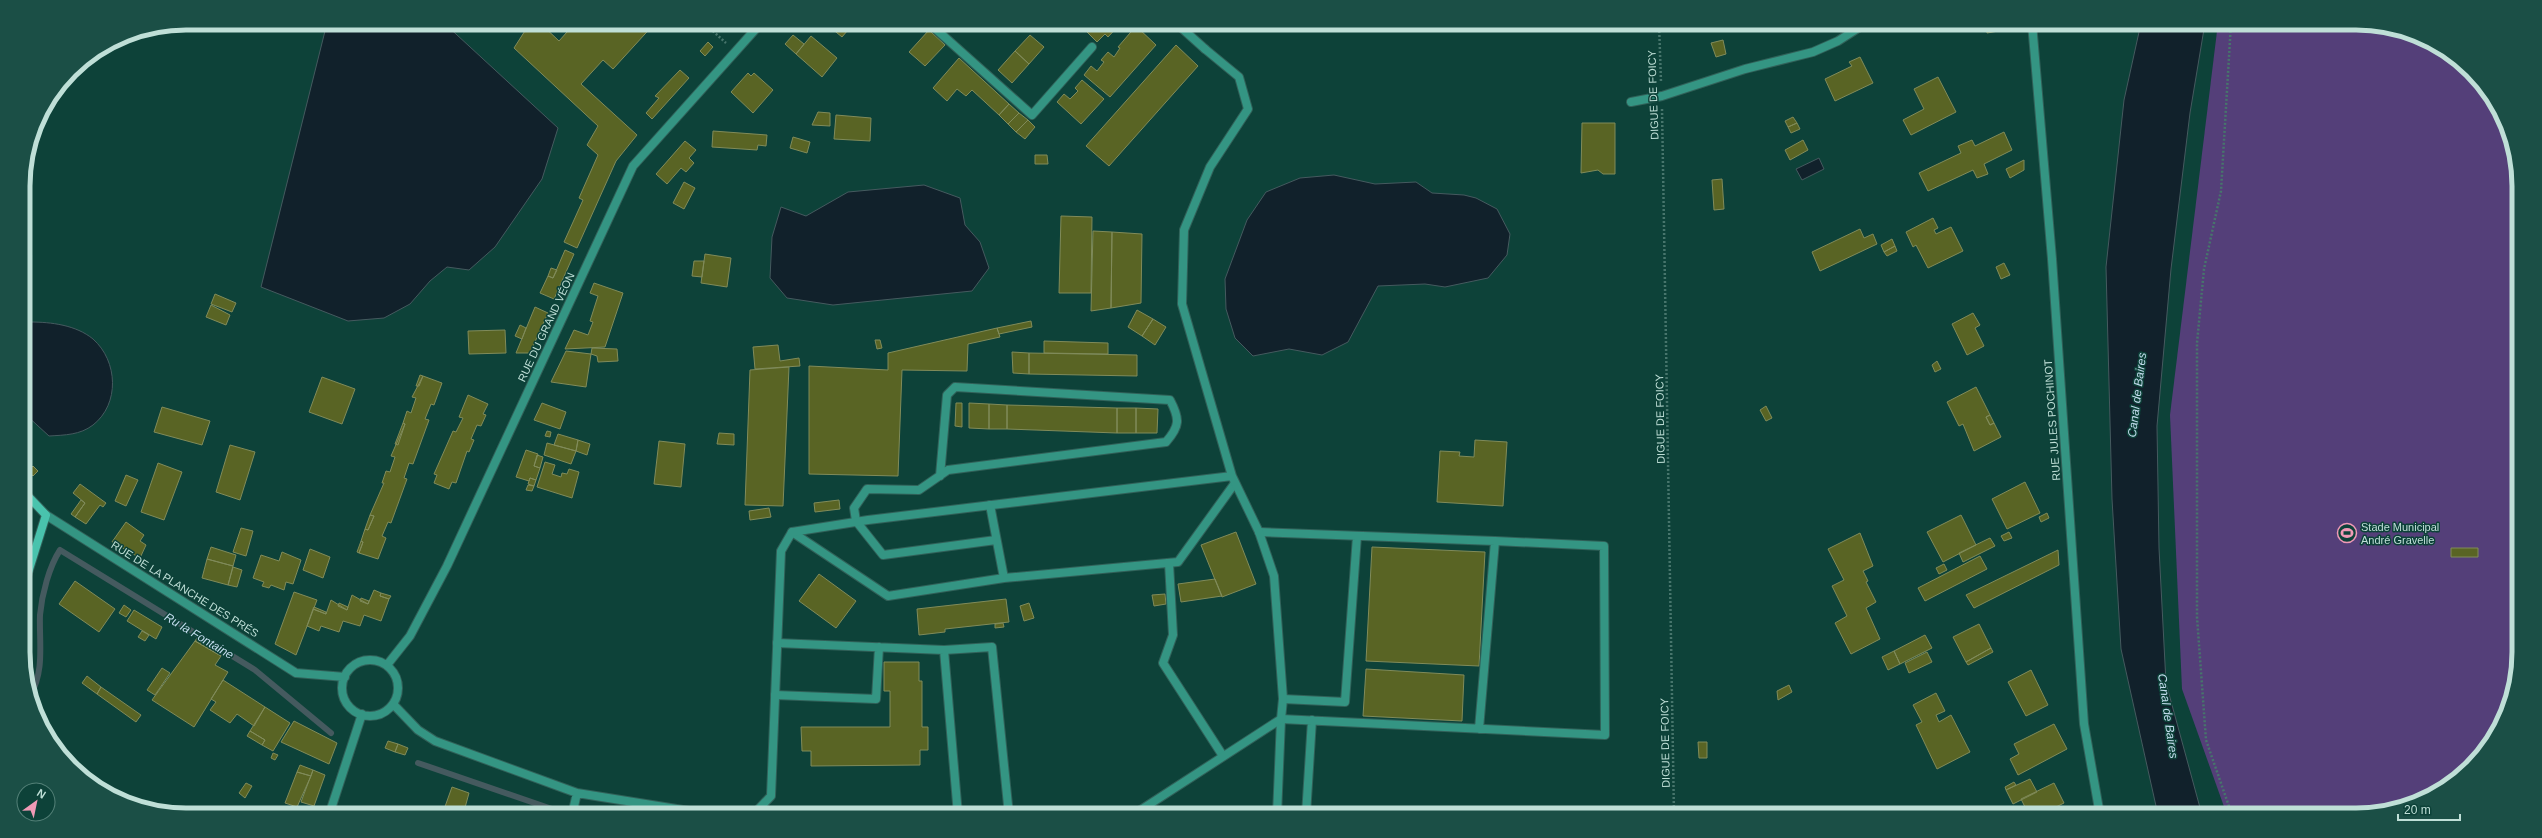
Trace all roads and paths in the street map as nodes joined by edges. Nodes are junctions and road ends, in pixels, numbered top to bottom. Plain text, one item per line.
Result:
1 (712, 30) edge
2 (754, 30) edge
3 (937, 30) edge
4 (1184, 30) edge
5 (1659, 30) edge
6 (1855, 30) edge
7 (2033, 30) edge
8 (2231, 30) edge
9 (1092, 47) dead end
10 (735, 51) junction
11 (1662, 96) junction
12 (1631, 102) dead end
13 (940, 476) junction
14 (1234, 479) junction
15 (30, 498) edge
16 (990, 505) junction
17 (46, 515) junction
18 (856, 521) junction
19 (792, 532) junction
20 (1259, 532) junction
21 (1357, 536) junction
22 (996, 540) junction
23 (1495, 541) junction
24 (1169, 563) junction
25 (30, 566) edge
26 (1004, 578) junction
27 (777, 643) junction
28 (879, 647) junction
29 (944, 650) junction
30 (387, 665) junction
31 (345, 677) junction
32 (775, 695) junction
33 (1283, 699) junction
34 (393, 704) junction
35 (362, 714) junction
36 (1281, 719) junction
37 (1312, 720) junction
38 (1479, 728) junction
39 (1223, 756) junction
40 (577, 793) junction
41 (331, 808) edge
42 (574, 808) edge
43 (670, 808) edge
44 (760, 808) edge
45 (957, 808) edge
46 (1008, 808) edge
47 (1144, 808) edge
48 (1277, 808) edge
49 (1306, 808) edge
50 (1674, 808) edge
51 (2099, 808) edge
52 (2230, 808) edge

1 - 10 path
2 - 10 street, RUE DU GRAND VÉON
3 - 9 street
4 - 14 street
5 - 11 path, DIGUE DE FOICY
6 - 11 street
7 - 51 street, RUE JULES POCHINOT
8 - 52 path
10 - 30 street, RUE DU GRAND VÉON
11 - 12 street
11 - 50 path, DIGUE DE FOICY
13 - 13 street
13 - 18 street
14 - 16 street
14 - 20 street
14 - 24 street
15 - 17 street, RUE DE LA PLANCHE DES PRÉS
16 - 18 street
16 - 22 street
17 - 25 street
17 - 31 street, RUE DE LA PLANCHE DES PRÉS
18 - 19 street
18 - 22 street
19 - 26 street
19 - 27 street
20 - 21 street
20 - 33 street
21 - 23 street
21 - 33 street
22 - 26 street
23 - 38 street
23 - 38 street
24 - 26 street
24 - 39 street
27 - 28 street
27 - 32 street
28 - 29 street
28 - 32 street
29 - 45 street
29 - 46 street
30 - 31 street
30 - 34 street
31 - 35 street
32 - 44 street
33 - 36 street
34 - 35 street
34 - 40 street
35 - 41 street
36 - 37 street
36 - 39 street
36 - 48 street
37 - 38 street
37 - 49 street
39 - 47 street
40 - 42 street
40 - 43 street

